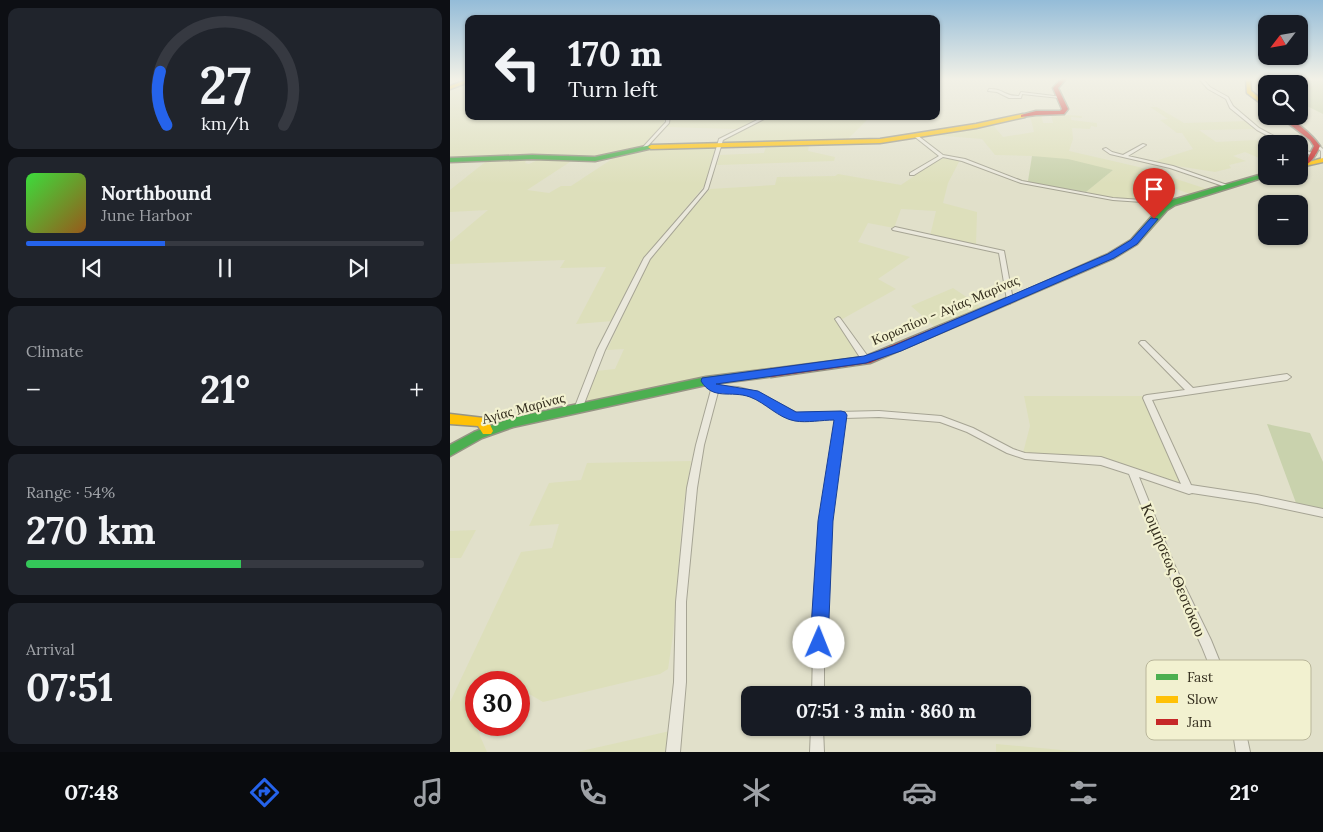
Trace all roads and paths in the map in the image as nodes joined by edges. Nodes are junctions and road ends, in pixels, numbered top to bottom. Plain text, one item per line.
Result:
1 (1031, 114) edge
2 (1240, 114) edge
3 (668, 120) edge
4 (760, 120) edge
5 (1294, 125) edge
6 (1270, 135) edge
7 (916, 136) junction
8 (718, 145) junction
9 (1144, 145) dead end
10 (644, 148) junction
11 (1105, 149) dead end
12 (1319, 155) edge
13 (942, 156) junction
14 (1124, 156) junction
15 (450, 160) edge
16 (1308, 161) edge
17 (912, 174) dead end
18 (1258, 177) edge
19 (1228, 186) junction
20 (1172, 203) junction
21 (895, 230) dead end
22 (1010, 300) junction
23 (838, 319) dead end
24 (1143, 343) dead end
25 (866, 360) junction
26 (1287, 377) dead end
27 (706, 381) junction
28 (715, 389) junction
29 (1192, 392) junction
30 (578, 409) junction
31 (841, 415) junction
32 (450, 419) edge
33 (487, 432) junction
34 (450, 451) edge
35 (1133, 472) junction
36 (1189, 490) junction
37 (1323, 513) edge
38 (1213, 660) edge
39 (818, 686) edge
40 (817, 736) edge
41 (673, 752) edge
42 (817, 752) edge

1 - 7 main road
2 - 6 street
3 - 10 street
4 - 8 street
5 - 12 main road
7 - 8 main road
7 - 13 street
8 - 10 main road
8 - 30 street
9 - 14 street
10 - 15 main road
11 - 14 street
12 - 16 main road
13 - 17 street
13 - 20 street
14 - 19 street
18 - 19 main road, Κορωπίου - Αγίας Μαρίνας
19 - 20 main road, Κορωπίου - Αγίας Μαρίνας
20 - 22 main road, Κορωπίου - Αγίας Μαρίνας
21 - 22 street
22 - 25 main road, Κορωπίου - Αγίας Μαρίνας
23 - 25 street
24 - 29 street
25 - 27 main road, Κορωπίου - Αγίας Μαρίνας
26 - 29 street
27 - 28 street
27 - 30 main road, Κορωπίου - Αγίας Μαρίνας
28 - 31 street
28 - 41 street
29 - 36 street
30 - 33 main road, Αγίας Μαρίνας
31 - 35 street
31 - 39 street
32 - 33 main road
33 - 34 main road, Αγίας Μαρίνας
35 - 36 street
35 - 38 street, Κοιμήσεως Θεοτόκου
36 - 37 street
40 - 42 street

